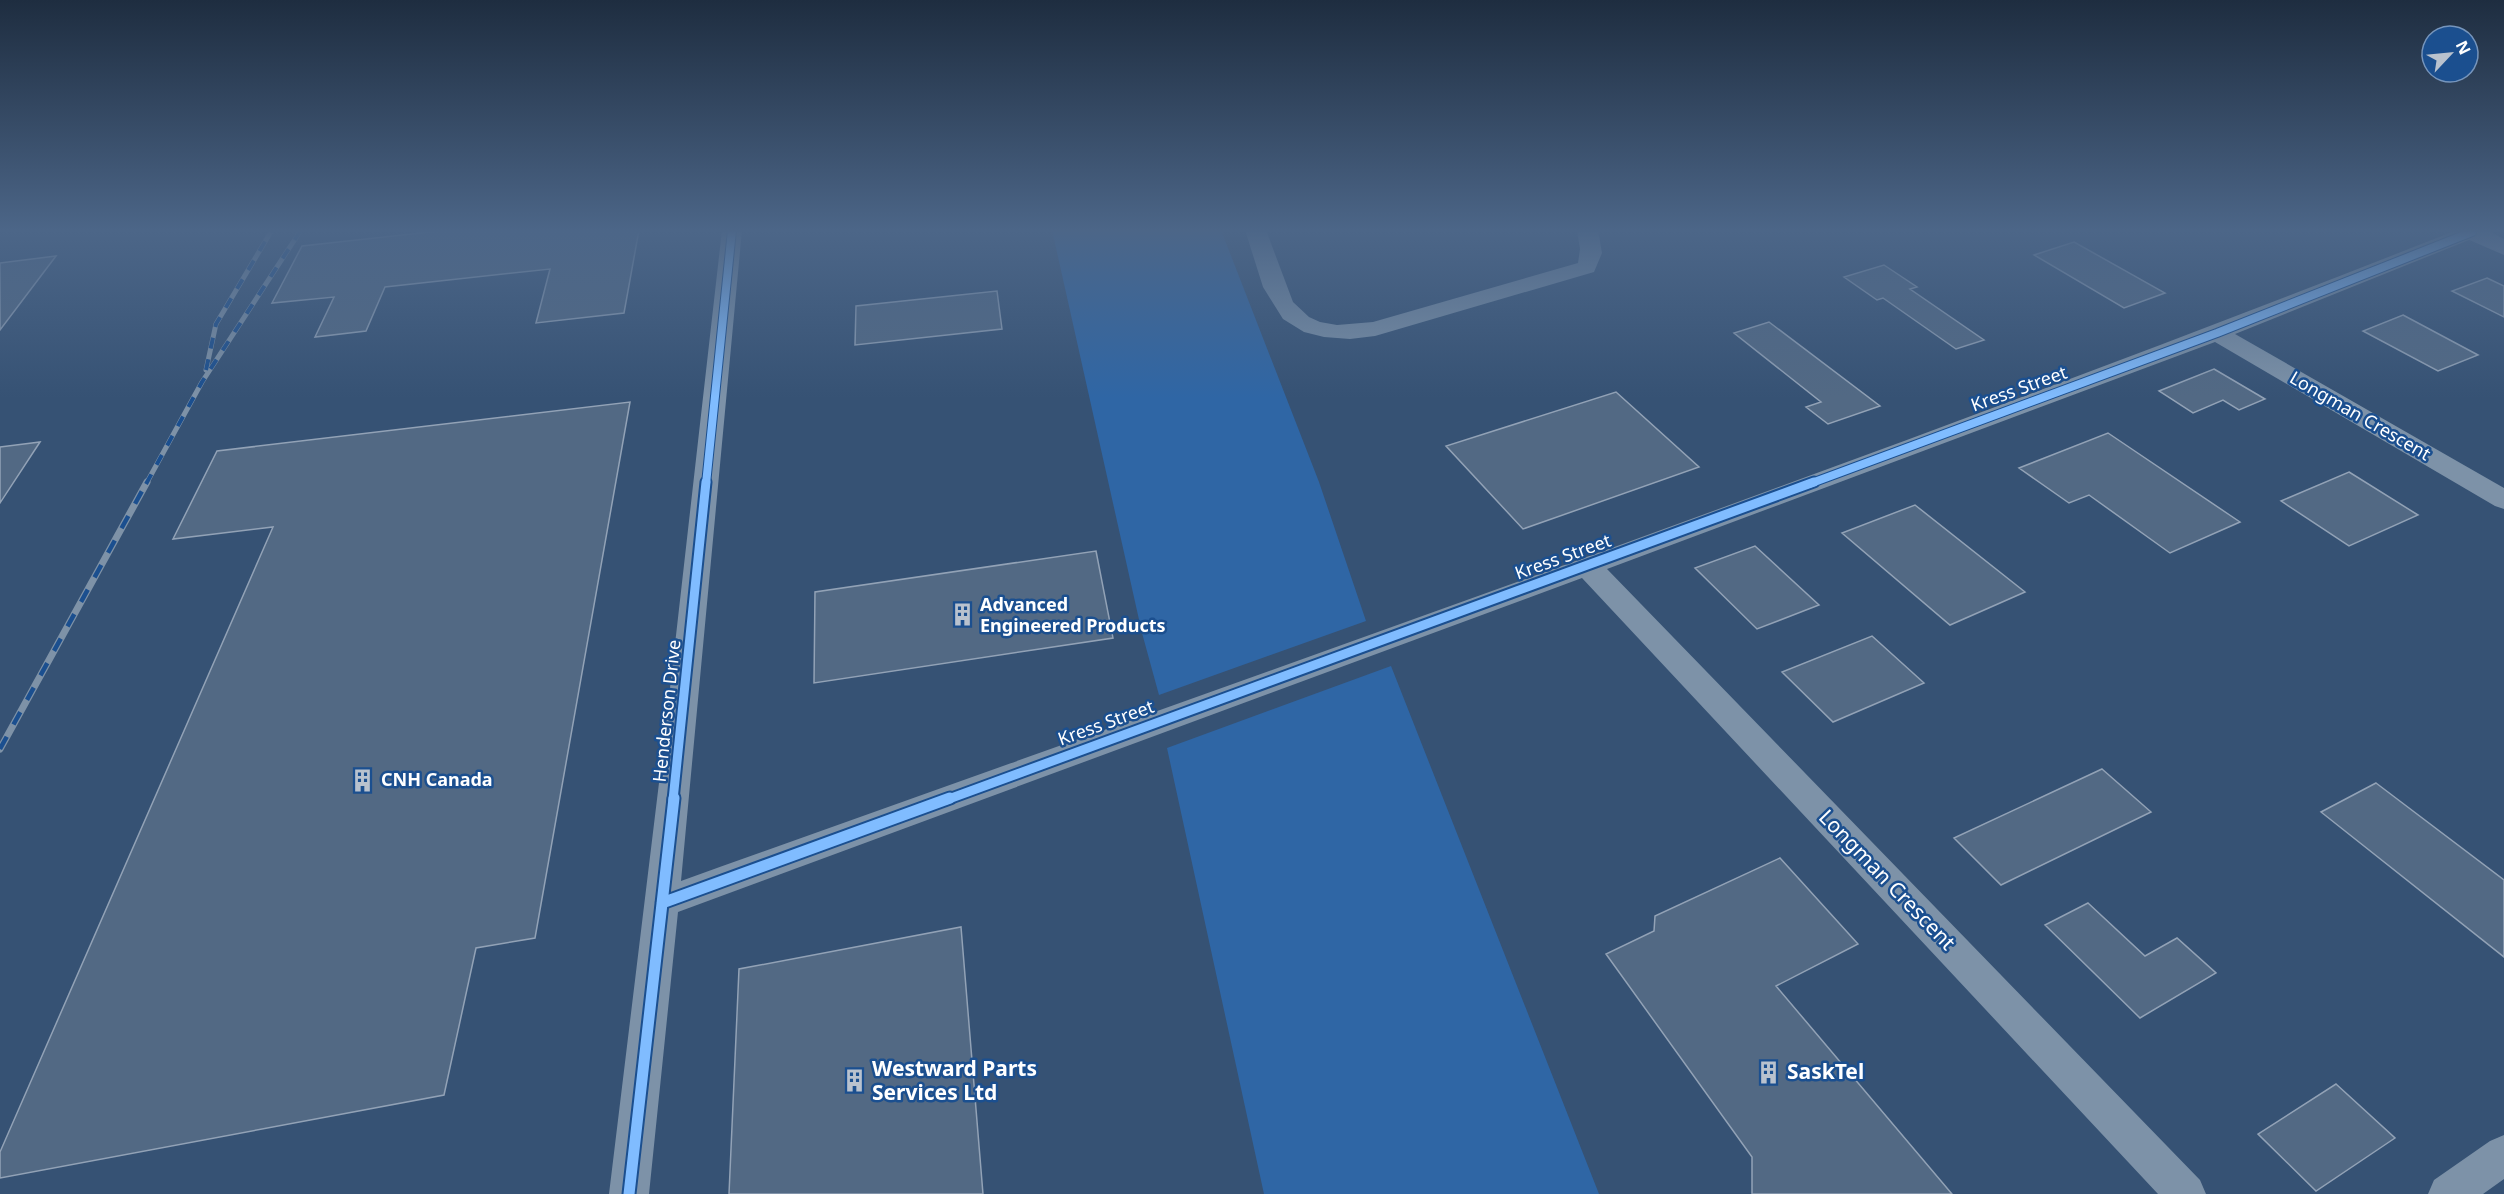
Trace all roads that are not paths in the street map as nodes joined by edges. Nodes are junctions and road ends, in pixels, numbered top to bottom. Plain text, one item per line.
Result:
1 (726, 286) edge
2 (1276, 286) edge
3 (1522, 286) edge
4 (2334, 286) edge
5 (2217, 333) junction
6 (2504, 500) edge
7 (1587, 566) junction
8 (662, 903) junction
9 (2504, 1155) edge
10 (629, 1194) edge
11 (2186, 1194) edge
12 (2448, 1194) edge

1 - 8 street, Henderson Drive
2 - 3 street
4 - 5 street, Kress Street
5 - 6 street, Longman Crescent
5 - 7 street, Kress Street
7 - 8 street, Kress Street
7 - 11 street, Longman Crescent
8 - 10 street, Henderson Drive
9 - 12 street

